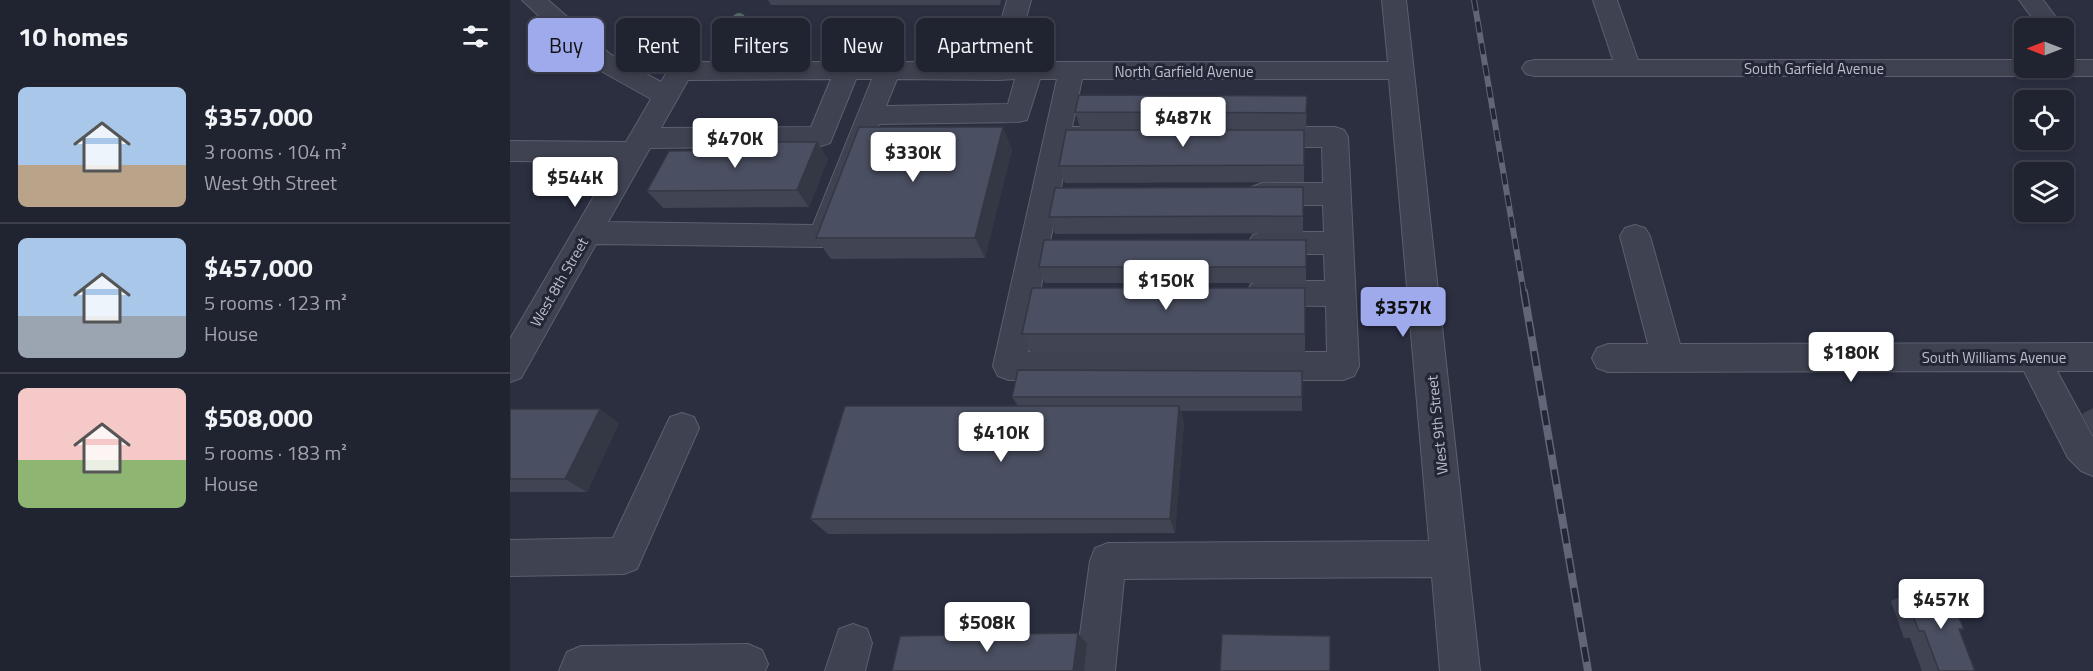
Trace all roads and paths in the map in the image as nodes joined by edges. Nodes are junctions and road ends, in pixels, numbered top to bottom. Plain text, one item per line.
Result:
1 (534, 0) edge
2 (1019, 0) edge
3 (1394, 0) edge
4 (1605, 0) edge
5 (2031, 0) edge
6 (1014, 18) edge
7 (2044, 18) edge
8 (2074, 57) edge
9 (1534, 68) dead end
10 (1628, 68) junction
11 (1401, 70) junction
12 (700, 71) edge
13 (822, 71) edge
14 (1054, 71) edge
15 (1071, 71) junction
16 (679, 72) edge
17 (847, 72) edge
18 (888, 72) edge
19 (1029, 72) edge
20 (2089, 74) edge
21 (665, 96) junction
22 (869, 115) junction
23 (1057, 137) junction
24 (1138, 137) edge
25 (1231, 137) edge
26 (638, 145) junction
27 (510, 151) edge
28 (1232, 194) edge
29 (1337, 194) junction
30 (587, 233) junction
31 (1635, 236) dead end
32 (1233, 243) edge
33 (1339, 243) junction
34 (1235, 293) edge
35 (1341, 294) junction
36 (2033, 357) junction
37 (2093, 357) edge
38 (1608, 358) dead end
39 (1668, 358) junction
40 (510, 368) edge
41 (682, 428) dead end
42 (2093, 460) edge
43 (510, 558) edge
44 (1450, 559) junction
45 (580, 668) edge
46 (745, 671) edge
47 (1095, 671) edge
48 (1460, 671) edge

1 - 21 street
2 - 6 street
3 - 11 street, West 9th Street
4 - 10 street
5 - 7 street
8 - 20 street
9 - 10 street, South Garfield Avenue
10 - 20 street, South Garfield Avenue
11 - 15 street, North Garfield Avenue
11 - 44 street, West 9th Street
12 - 13 street, North Garfield Avenue
14 - 15 street, North Garfield Avenue
15 - 23 street
16 - 21 street, West 8th Street
17 - 26 street
18 - 22 street
19 - 22 street
21 - 26 street, West 8th Street
22 - 30 street
23 - 24 street
23 - 35 street
25 - 29 street
26 - 27 street
26 - 30 street, West 8th Street
28 - 29 street
29 - 33 street
30 - 40 street, West 8th Street
31 - 39 street
32 - 33 street
33 - 35 street
34 - 35 street
36 - 37 street, South Williams Avenue
36 - 39 street, South Williams Avenue
36 - 42 street
38 - 39 street, South Williams Avenue
41 - 43 street
44 - 47 street
44 - 48 street, West 9th Street
45 - 46 street

